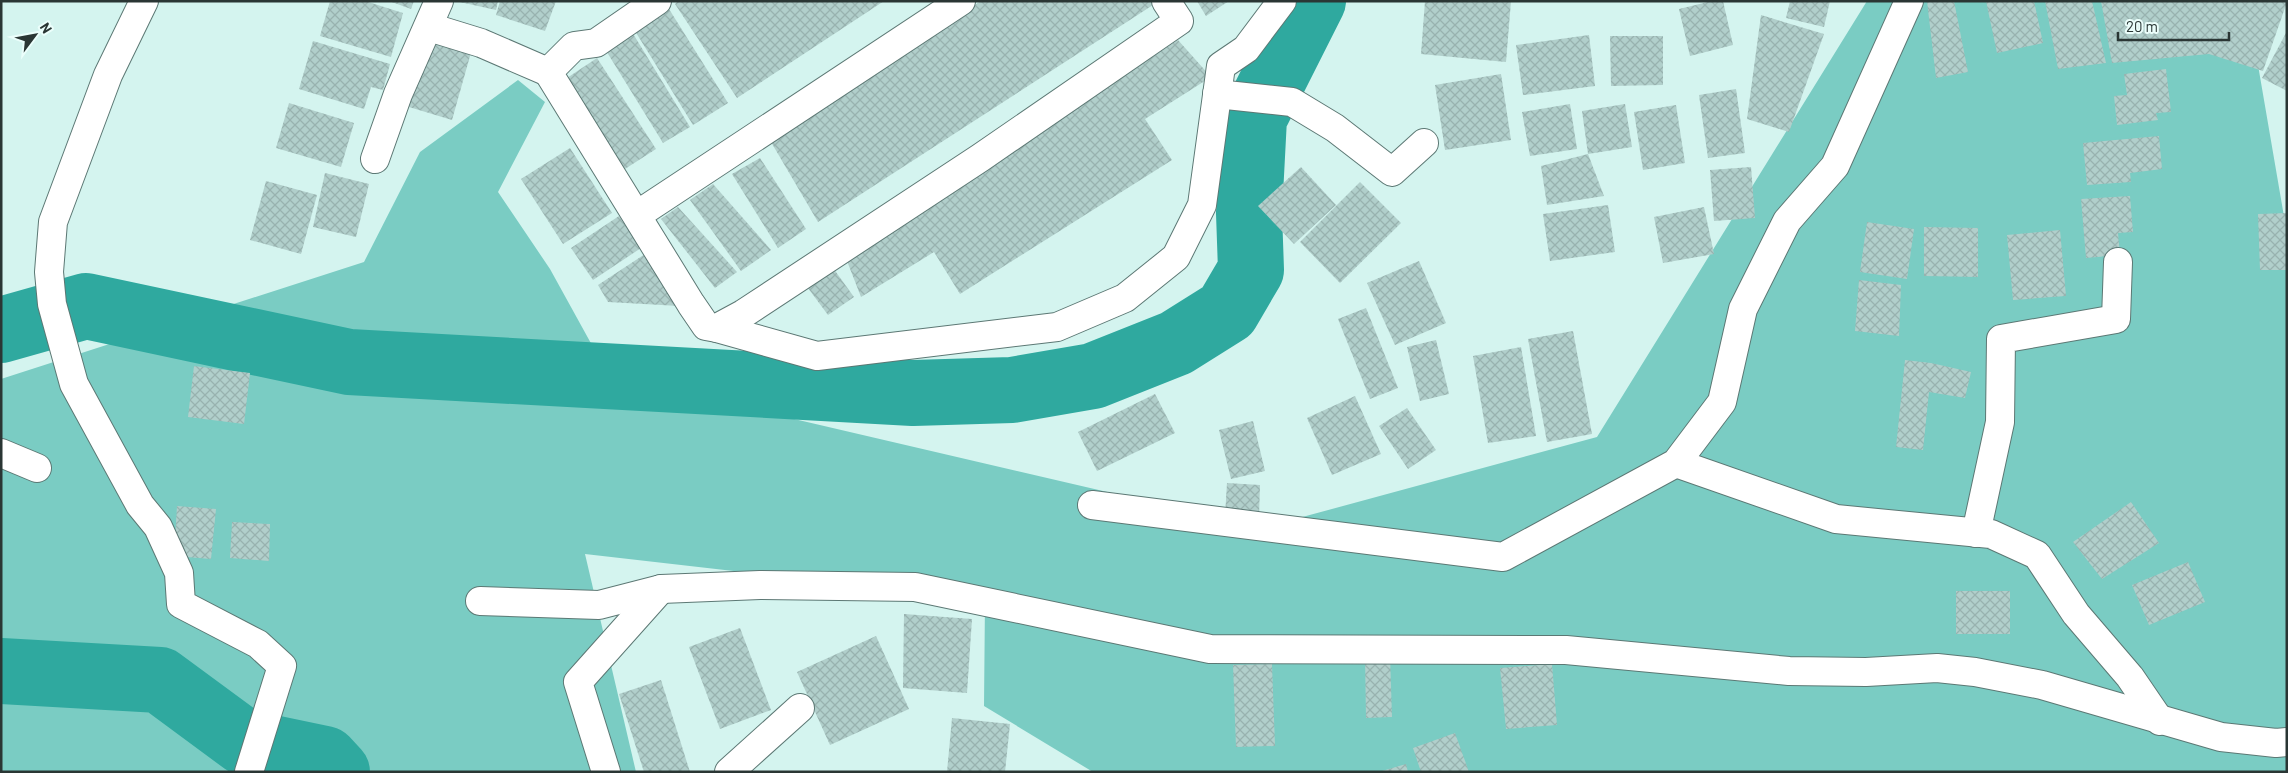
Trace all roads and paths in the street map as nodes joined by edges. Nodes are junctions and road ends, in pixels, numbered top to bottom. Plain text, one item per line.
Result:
1 (144, 1) edge
2 (439, 1) edge
3 (657, 1) edge
4 (961, 1) edge
5 (1166, 1) edge
6 (1282, 1) edge
7 (1909, 1) edge
8 (430, 27) junction
9 (548, 72) junction
10 (1217, 94) junction
11 (1424, 143) dead end
12 (375, 160) dead end
13 (637, 215) junction
14 (2118, 262) dead end
15 (717, 328) junction
16 (1, 453) edge
17 (1676, 463) junction
18 (37, 468) dead end
19 (1092, 505) dead end
20 (1976, 533) junction
21 (661, 590) junction
22 (480, 601) dead end
23 (800, 708) dead end
24 (2160, 720) junction
25 (2287, 742) edge
26 (249, 772) edge
27 (606, 772) edge
28 (730, 772) edge

1 - 26 street
2 - 8 street
3 - 9 street
4 - 13 street
5 - 15 street
6 - 10 street
7 - 17 street
8 - 9 street
8 - 12 street
9 - 13 street
10 - 11 street
10 - 15 street
13 - 15 street
14 - 20 street
16 - 18 street
17 - 19 street
17 - 20 street
20 - 24 street
21 - 22 street
21 - 24 street
21 - 27 street
23 - 28 street
24 - 25 street

